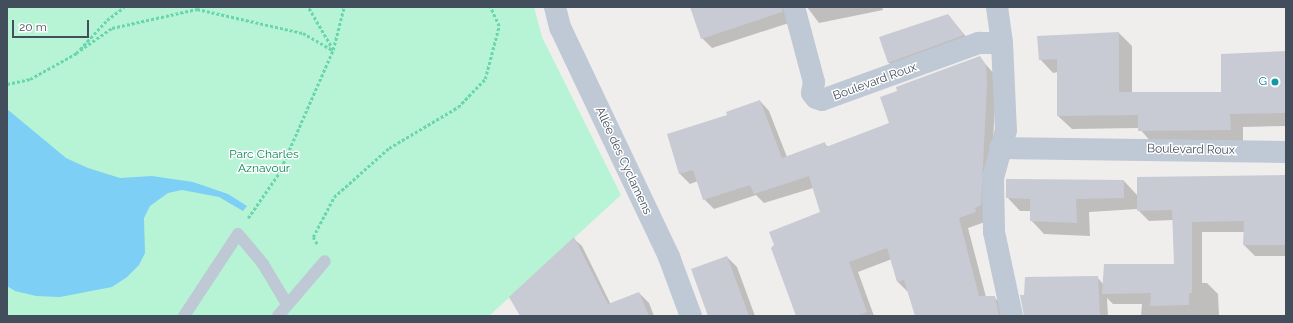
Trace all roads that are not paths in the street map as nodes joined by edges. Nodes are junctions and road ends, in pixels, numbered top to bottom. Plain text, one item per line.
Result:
1 (555, 7) edge
2 (794, 7) edge
3 (997, 7) edge
4 (1002, 42) junction
5 (1000, 148) junction
6 (1286, 152) edge
7 (325, 261) road end
8 (287, 304) junction
9 (184, 316) edge
10 (278, 316) edge
11 (691, 316) edge
12 (1012, 316) edge

1 - 11 street, Allée des Cyclamens
2 - 4 street, Boulevard Roux
3 - 4 street
4 - 5 street
5 - 6 street, Boulevard Roux
5 - 12 street
7 - 8 lane
8 - 9 lane
8 - 10 lane

